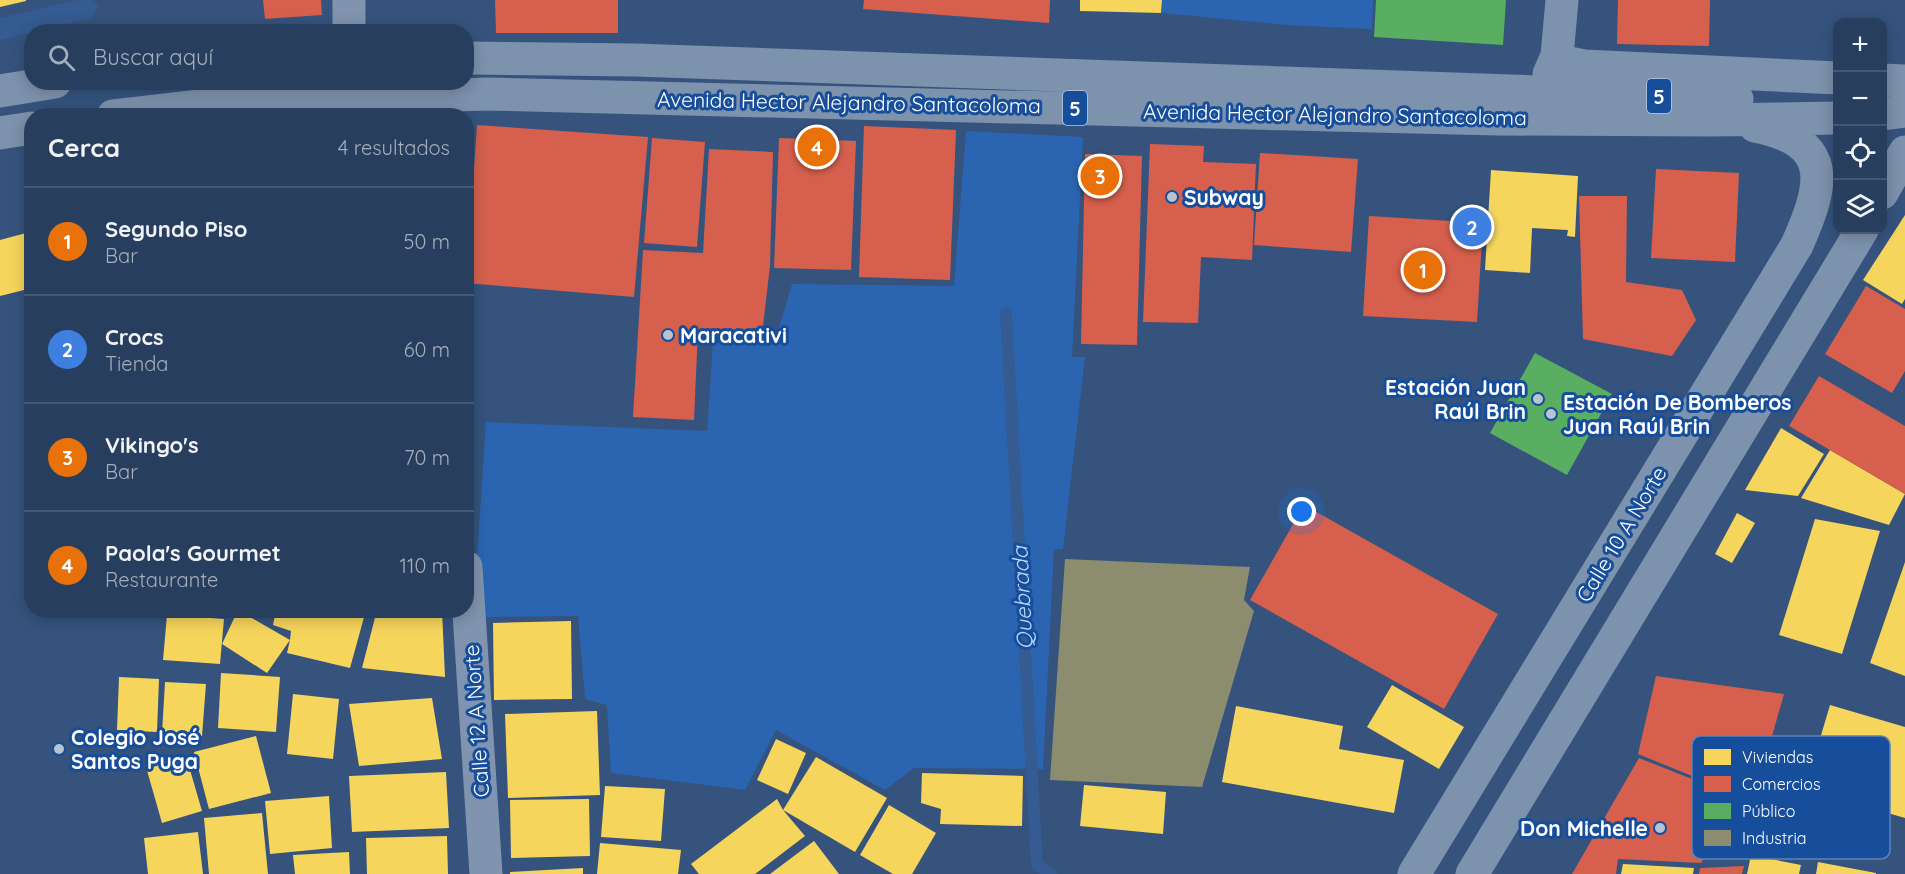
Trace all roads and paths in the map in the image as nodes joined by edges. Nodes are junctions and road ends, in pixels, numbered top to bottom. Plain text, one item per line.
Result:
1 (349, 0) edge
2 (1562, 0) edge
3 (349, 24) edge
4 (1557, 56) junction
5 (474, 58) edge
6 (1833, 78) edge
7 (1887, 80) edge
8 (1905, 81) edge
9 (24, 87) edge
10 (350, 90) edge
11 (0, 91) edge
12 (1538, 91) junction
13 (438, 97) edge
14 (1833, 106) edge
15 (188, 108) edge
16 (1905, 111) edge
17 (1887, 113) edge
18 (1833, 118) edge
19 (1712, 120) junction
20 (24, 129) edge
21 (0, 133) edge
22 (1905, 152) edge
23 (1887, 184) edge
24 (1860, 234) edge
25 (1598, 571) junction
26 (1628, 614) junction
27 (469, 618) edge
28 (486, 874) edge
29 (1414, 874) edge
30 (1472, 874) edge

1 - 3 street
2 - 4 main road
4 - 6 main road
4 - 12 main road
5 - 12 main road, Avenida Hector Alejandro Santacoloma / 5
7 - 8 main road
9 - 11 main road
10 - 13 main road, Avenida Hector Alejandro Santacoloma / 5
10 - 15 main road, Avenida Hector Alejandro Santacoloma / 5
12 - 14 main road, Avenida Hector Alejandro Santacoloma / 5
13 - 19 main road, Avenida Hector Alejandro Santacoloma / 5
16 - 17 main road
18 - 19 main road, Avenida Hector Alejandro Santacoloma / 5
19 - 25 main road, Calle 10 A Norte
20 - 21 main road
22 - 23 main road
24 - 26 main road
25 - 26 main road
25 - 29 main road, Calle 10 A Norte
26 - 30 main road
27 - 28 street, Calle 12 A Norte

